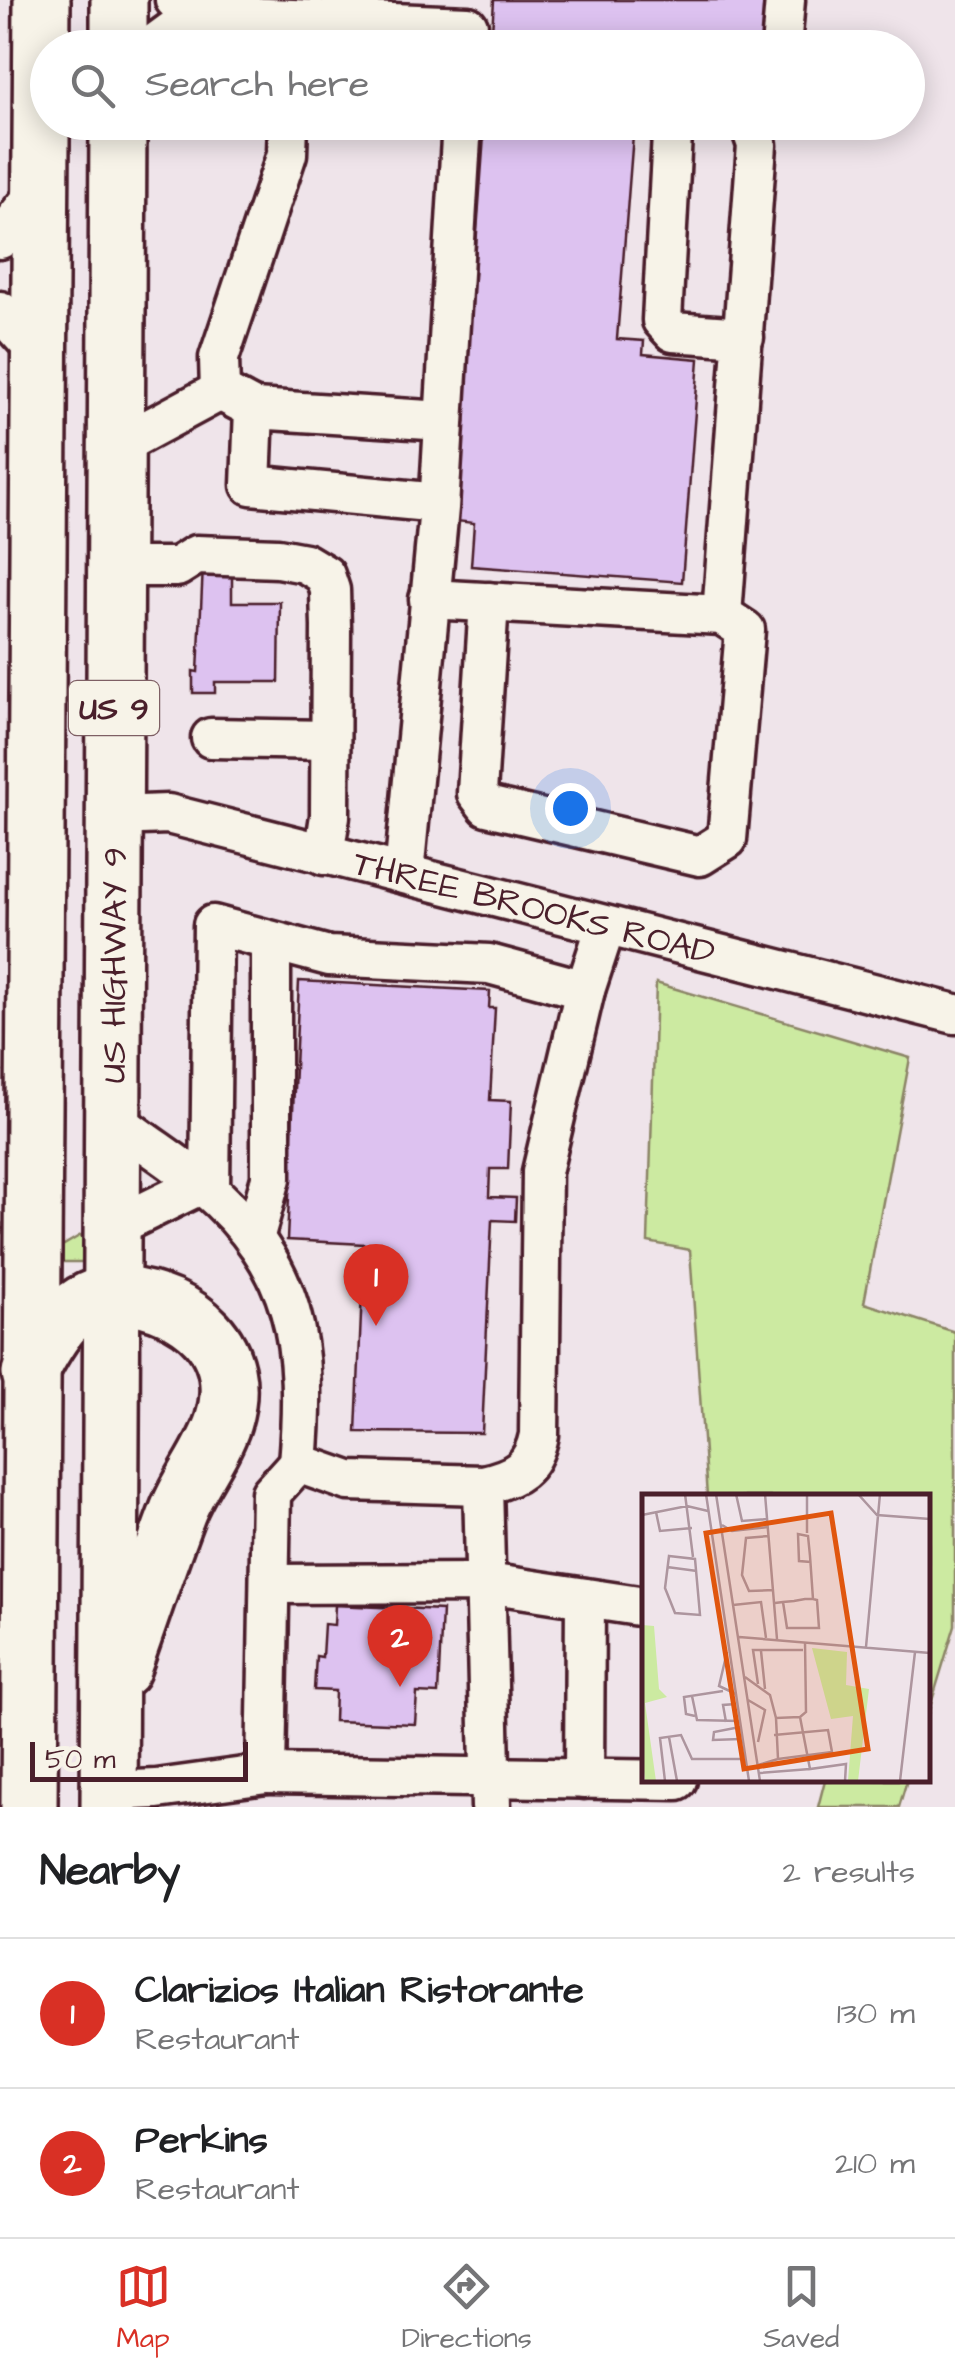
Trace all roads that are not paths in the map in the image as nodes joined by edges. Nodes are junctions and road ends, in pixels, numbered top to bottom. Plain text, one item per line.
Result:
1 (42, 0) edge
2 (118, 0) edge
3 (784, 0) edge
4 (184, 7) edge
5 (468, 24) edge
6 (42, 30) edge
7 (119, 30) edge
8 (164, 30) edge
9 (782, 30) edge
10 (41, 140) edge
11 (118, 140) edge
12 (287, 140) edge
13 (461, 140) edge
14 (672, 140) edge
15 (755, 140) edge
16 (40, 188) junction
17 (0, 239) edge
18 (0, 312) edge
19 (744, 337) junction
20 (40, 355) junction
21 (220, 390) junction
22 (254, 408) junction
23 (444, 421) junction
24 (114, 448) junction
25 (438, 503) junction
26 (115, 568) junction
27 (429, 599) junction
28 (489, 602) junction
29 (722, 615) junction
30 (212, 738) dead end
31 (330, 740) junction
32 (114, 816) junction
33 (324, 855) junction
34 (36, 856) junction
35 (404, 874) junction
36 (606, 926) junction
37 (0, 938) edge
38 (271, 941) junction
39 (585, 990) junction
40 (955, 1014) edge
41 (112, 1134) junction
42 (270, 1161) junction
43 (208, 1178) junction
44 (112, 1228) junction
45 (16, 1234) edge
46 (255, 1235) junction
47 (110, 1294) junction
48 (15, 1308) edge
49 (30, 1373) junction
50 (298, 1463) junction
51 (15, 1468) edge
52 (483, 1485) junction
53 (14, 1581) edge
54 (487, 1583) junction
55 (270, 1584) junction
56 (585, 1598) junction
57 (642, 1607) edge
58 (14, 1671) edge
59 (108, 1706) junction
60 (15, 1733) edge
61 (266, 1774) junction
62 (584, 1780) junction
63 (642, 1780) edge
64 (491, 1793) edge
65 (109, 1799) edge
66 (29, 1807) edge

1 - 6 highway, US 9
2 - 7 highway
3 - 9 street
4 - 5 street
4 - 8 street
10 - 16 highway, US 9
11 - 24 highway, US HIGHWAY 9 / US 9
12 - 21 street
13 - 23 street
14 - 19 street
15 - 19 street
16 - 17 street
16 - 20 highway, US 9
18 - 20 street
19 - 29 street
20 - 34 highway, US 9
21 - 22 street
21 - 24 street
22 - 23 street
22 - 25 street
23 - 25 street
24 - 26 highway, US HIGHWAY 9 / US 9
25 - 27 street
26 - 31 street
26 - 32 highway, US HIGHWAY 9 / US 9
27 - 28 street
27 - 35 street
28 - 29 street
28 - 29 street
30 - 31 street
31 - 33 street
32 - 33 street, THREE BROOKS ROAD
32 - 41 highway, US HIGHWAY 9 / US 9
33 - 35 street, THREE BROOKS ROAD
34 - 37 highway
34 - 45 highway, US 9
35 - 36 street, THREE BROOKS ROAD
36 - 39 street
36 - 40 street, THREE BROOKS ROAD
38 - 39 street
38 - 42 street
38 - 43 street
39 - 52 street
41 - 43 street
41 - 44 highway, US HIGHWAY 9 / US 9
41 - 45 highway
42 - 43 street
42 - 46 street
43 - 44 street
43 - 46 street
44 - 47 highway, US HIGHWAY 9 / US 9
45 - 48 highway, US 9
46 - 50 street
47 - 49 highway
47 - 59 highway, US HIGHWAY 9 / US 9
47 - 59 highway
48 - 49 highway, US 9
49 - 51 highway, US 9
50 - 52 street
50 - 55 street
51 - 53 highway, US 9
52 - 54 street
53 - 58 highway, US 9
54 - 55 street
54 - 56 street
54 - 64 street
55 - 61 street
56 - 57 street
56 - 62 street
58 - 60 highway, US 9
59 - 65 highway, US HIGHWAY 9 / US 9
60 - 66 highway, US 9
61 - 64 street
61 - 65 street
62 - 63 street
62 - 64 street

